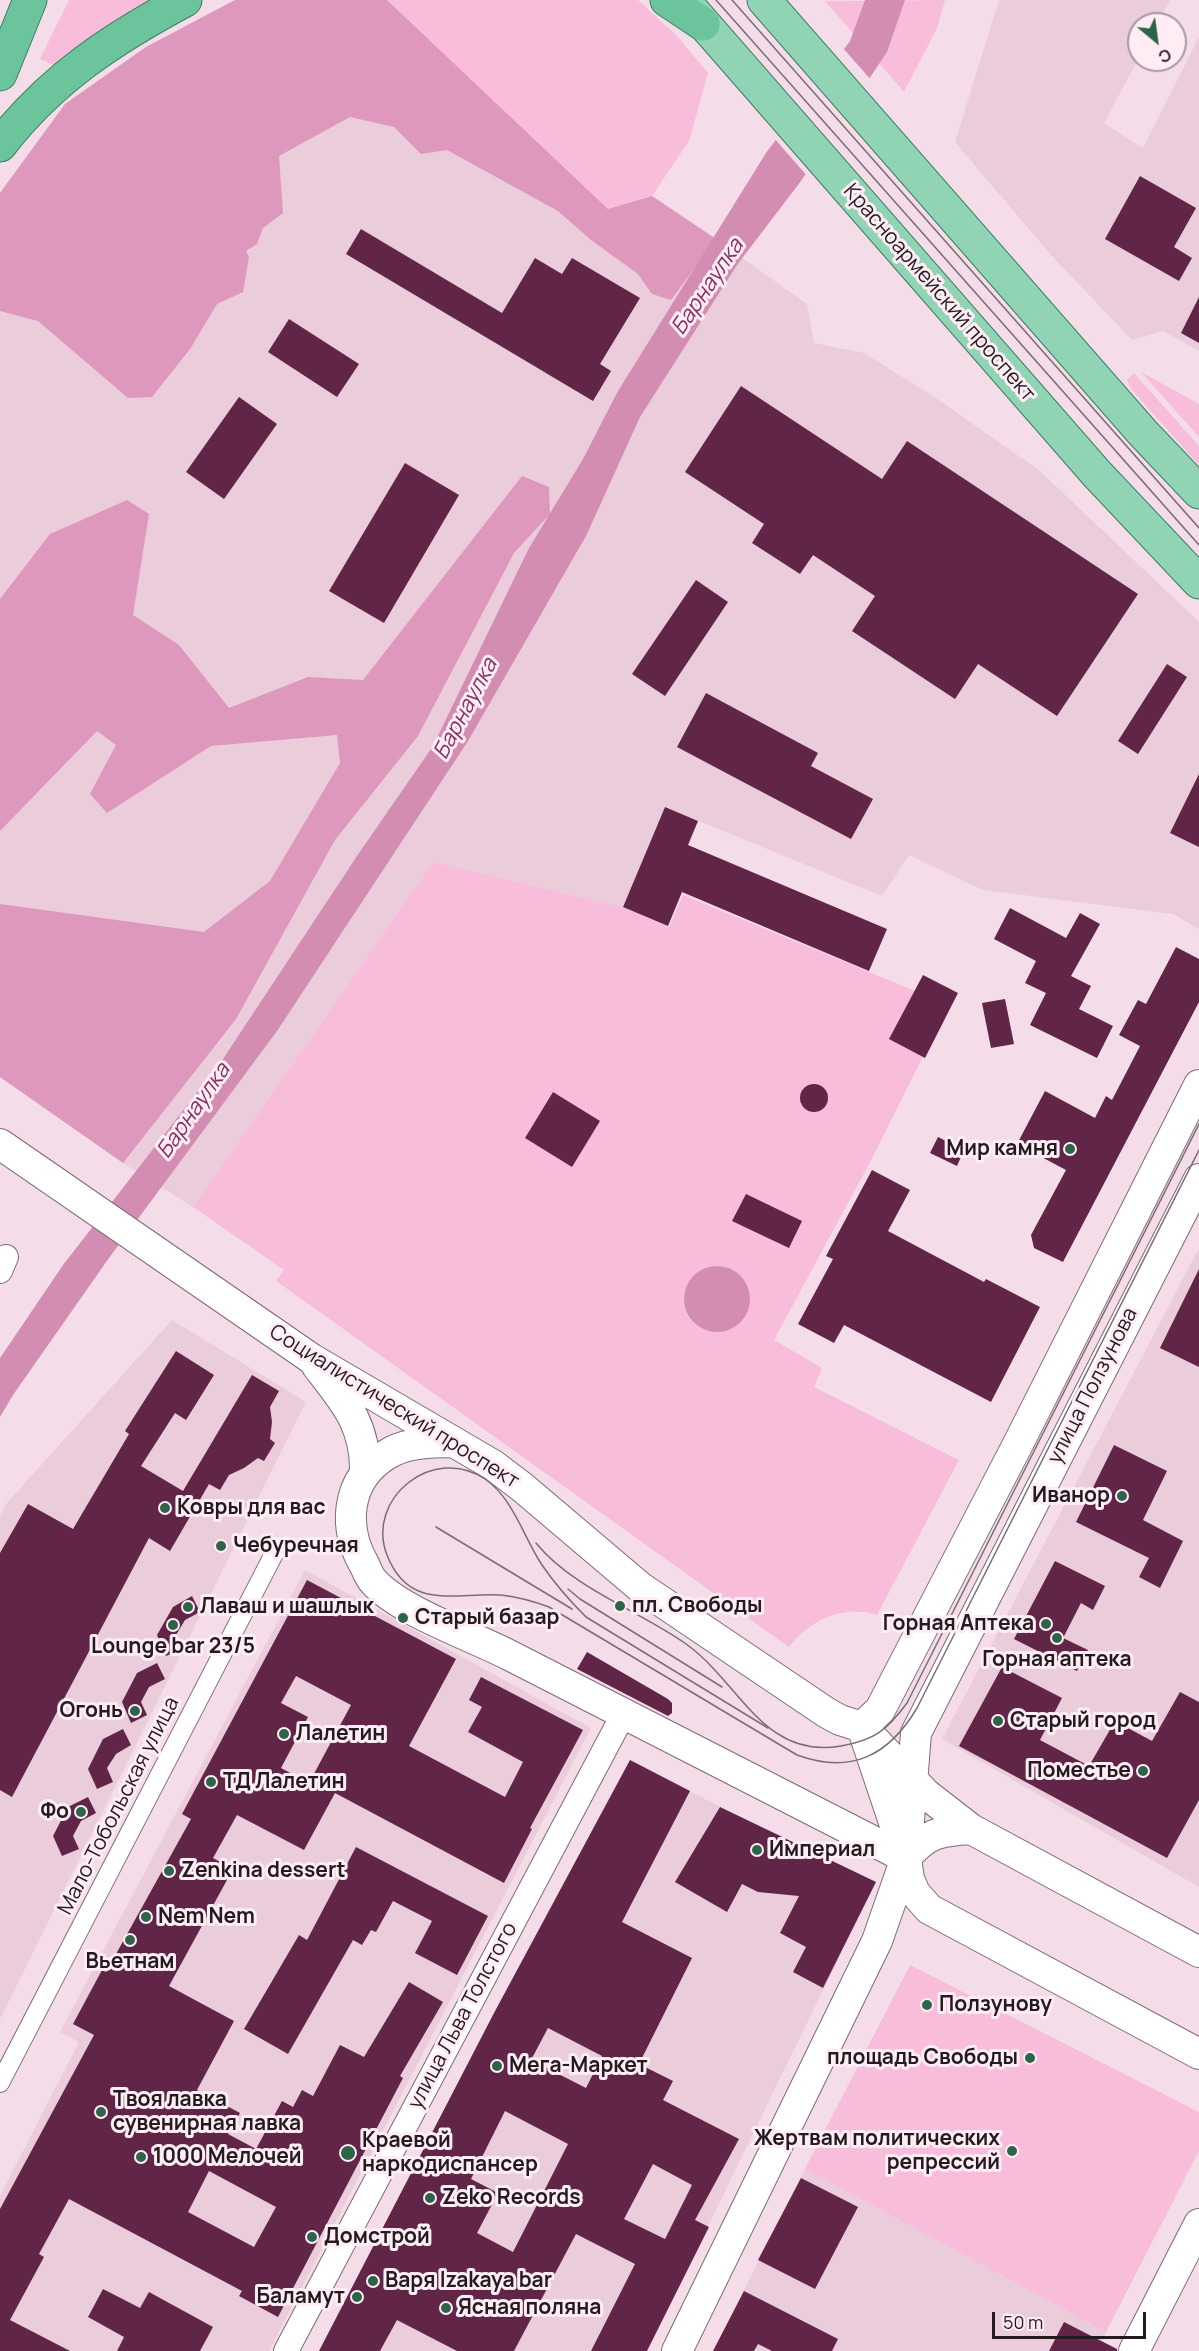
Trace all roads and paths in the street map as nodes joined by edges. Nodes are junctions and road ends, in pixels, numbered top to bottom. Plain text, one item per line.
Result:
1 (30, 0) edge
2 (185, 0) edge
3 (667, 0) edge
4 (769, 5) edge
5 (693, 12) edge
6 (0, 74) edge
7 (0, 145) edge
8 (1199, 492) edge
9 (1199, 582) edge
10 (1199, 1086) edge
11 (0, 1144) edge
12 (1199, 1179) edge
13 (312, 1359) junction
14 (452, 1442) junction
15 (364, 1473) junction
16 (276, 1550) dead end
17 (624, 1713) junction
18 (861, 1719) junction
19 (913, 1779) junction
20 (971, 1829) junction
21 (906, 1858) junction
22 (1199, 1952) edge
23 (1199, 2054) edge
24 (0, 2083) edge
25 (1199, 2224) edge
26 (286, 2351) edge
27 (677, 2351) edge
28 (1134, 2351) edge

1 - 6 highway
2 - 7 highway
3 - 5 highway
4 - 8 main road
5 - 9 main road, Красноармейский проспект
10 - 18 street, улица Ползунова
11 - 13 street, Социалистический проспект
12 - 19 street, улица Ползунова
13 - 14 street, Социалистический проспект
13 - 15 street
14 - 15 street
14 - 18 street, Социалистический проспект
15 - 17 street
16 - 24 street, Мало-Тобольская улица
17 - 21 street
17 - 26 street, улица Льва Толстого
18 - 19 street, Социалистический проспект
18 - 21 street
19 - 20 street, Социалистический проспект
19 - 21 street, улица Ползунова
20 - 21 street
20 - 22 street, Социалистический проспект
21 - 23 street
21 - 27 street, улица Ползунова
25 - 28 street

